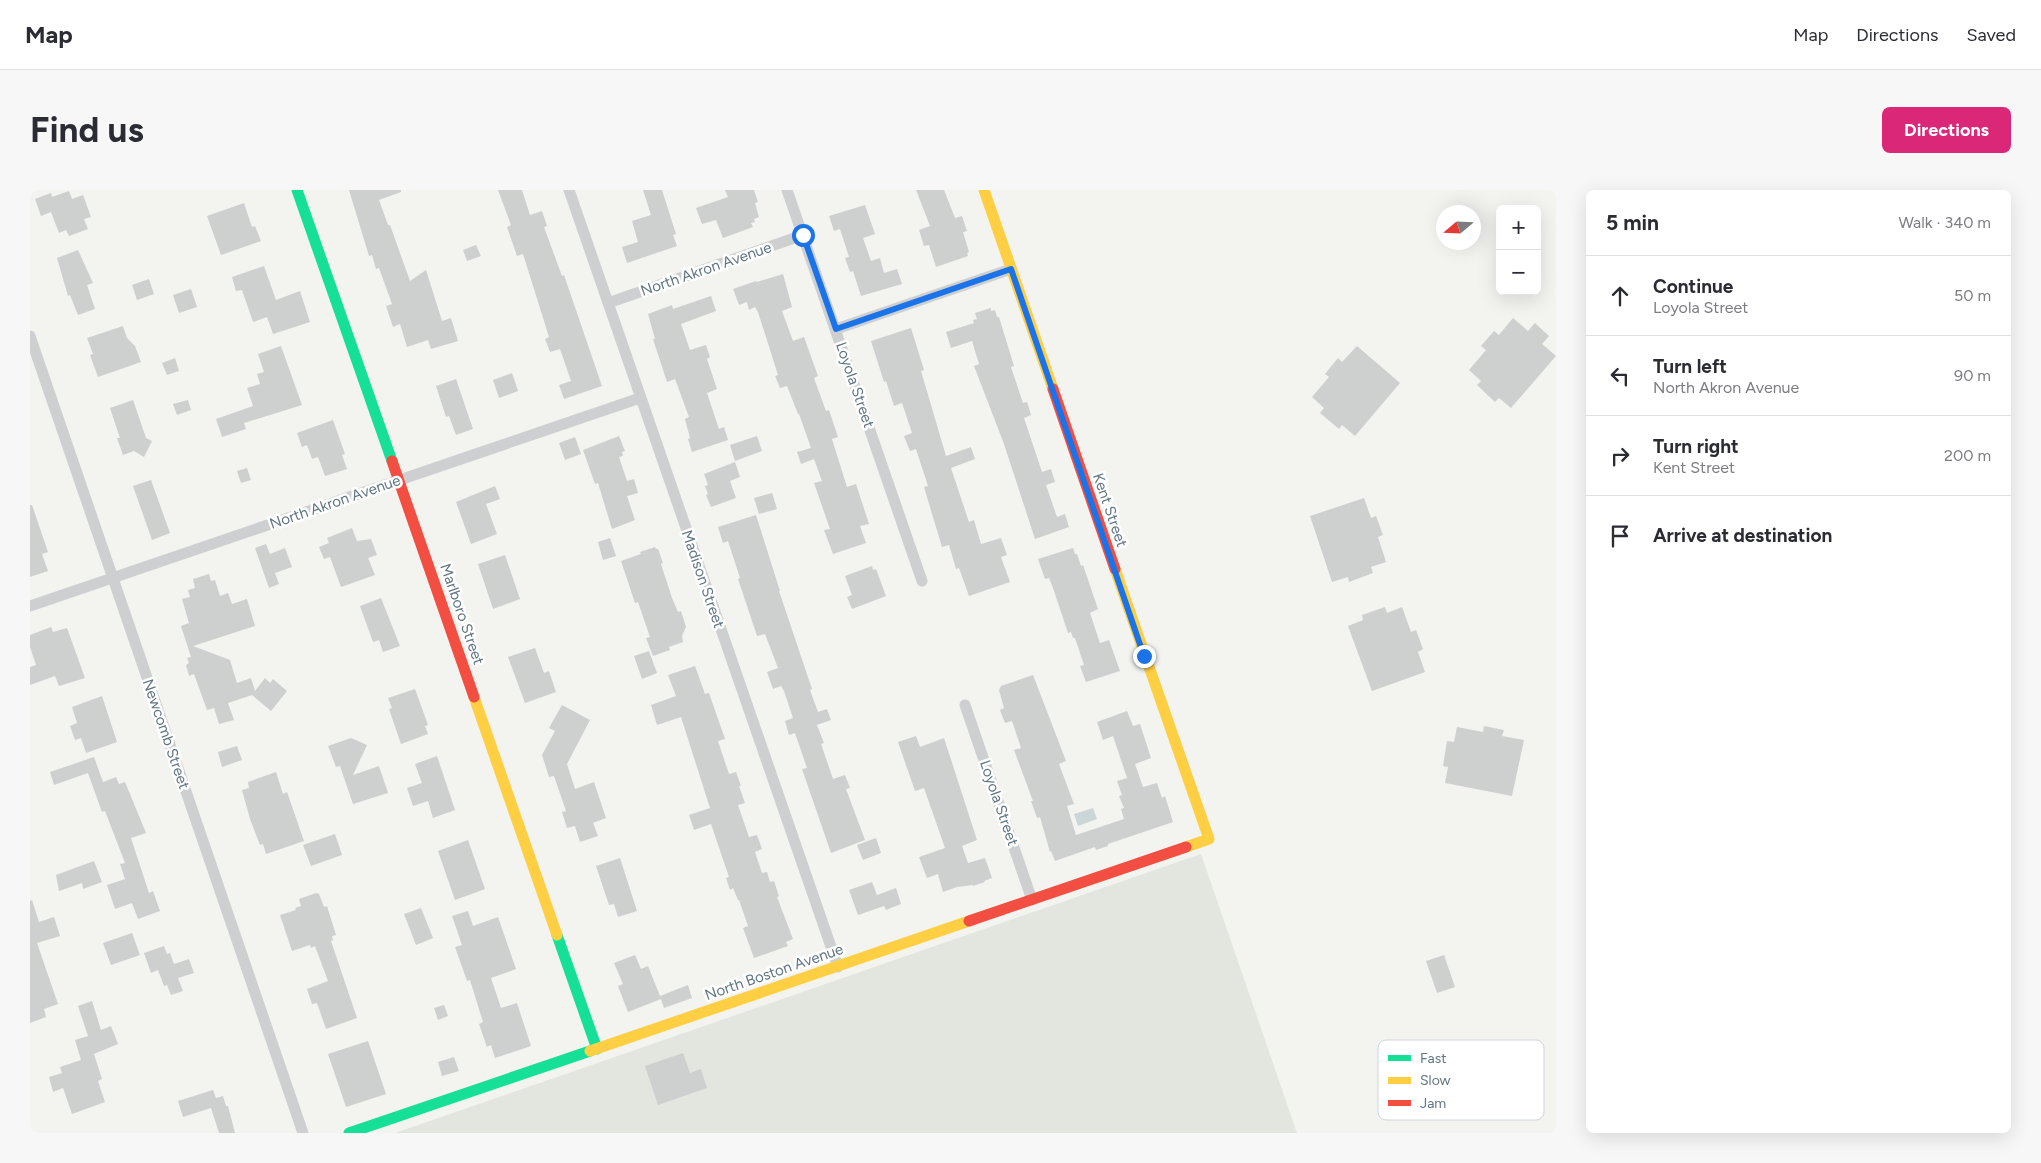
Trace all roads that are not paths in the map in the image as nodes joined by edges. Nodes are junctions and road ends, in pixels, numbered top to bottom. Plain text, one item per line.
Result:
1 (297, 190) edge
2 (569, 190) edge
3 (787, 190) edge
4 (984, 190) edge
5 (803, 235) junction
6 (1011, 269) junction
7 (608, 303) junction
8 (836, 329) junction
9 (30, 336) edge
10 (640, 398) junction
11 (400, 480) junction
12 (113, 578) junction
13 (922, 581) dead end
14 (30, 606) edge
15 (965, 706) dead end
16 (1209, 839) joint
17 (1032, 900) junction
18 (838, 967) junction
19 (597, 1049) junction
20 (303, 1133) edge
21 (349, 1133) edge

1 - 11 street, Marlboro Street
2 - 7 street, Madison Street
3 - 5 street, Loyola Street
4 - 6 street, Kent Street
5 - 7 street, North Akron Avenue
5 - 8 street, Loyola Street
6 - 8 street
6 - 16 street, Kent Street
7 - 10 street, Madison Street
8 - 13 street, Loyola Street
9 - 12 street, Newcomb Street
10 - 11 street, North Akron Avenue
10 - 18 street, Madison Street
11 - 12 street, North Akron Avenue
11 - 19 street, Marlboro Street
12 - 14 street, North Akron Avenue
12 - 20 street, Newcomb Street
15 - 17 street, Loyola Street
16 - 17 street, North Boston Avenue
17 - 18 street, North Boston Avenue
18 - 19 street, North Boston Avenue
19 - 21 street, North Boston Avenue

